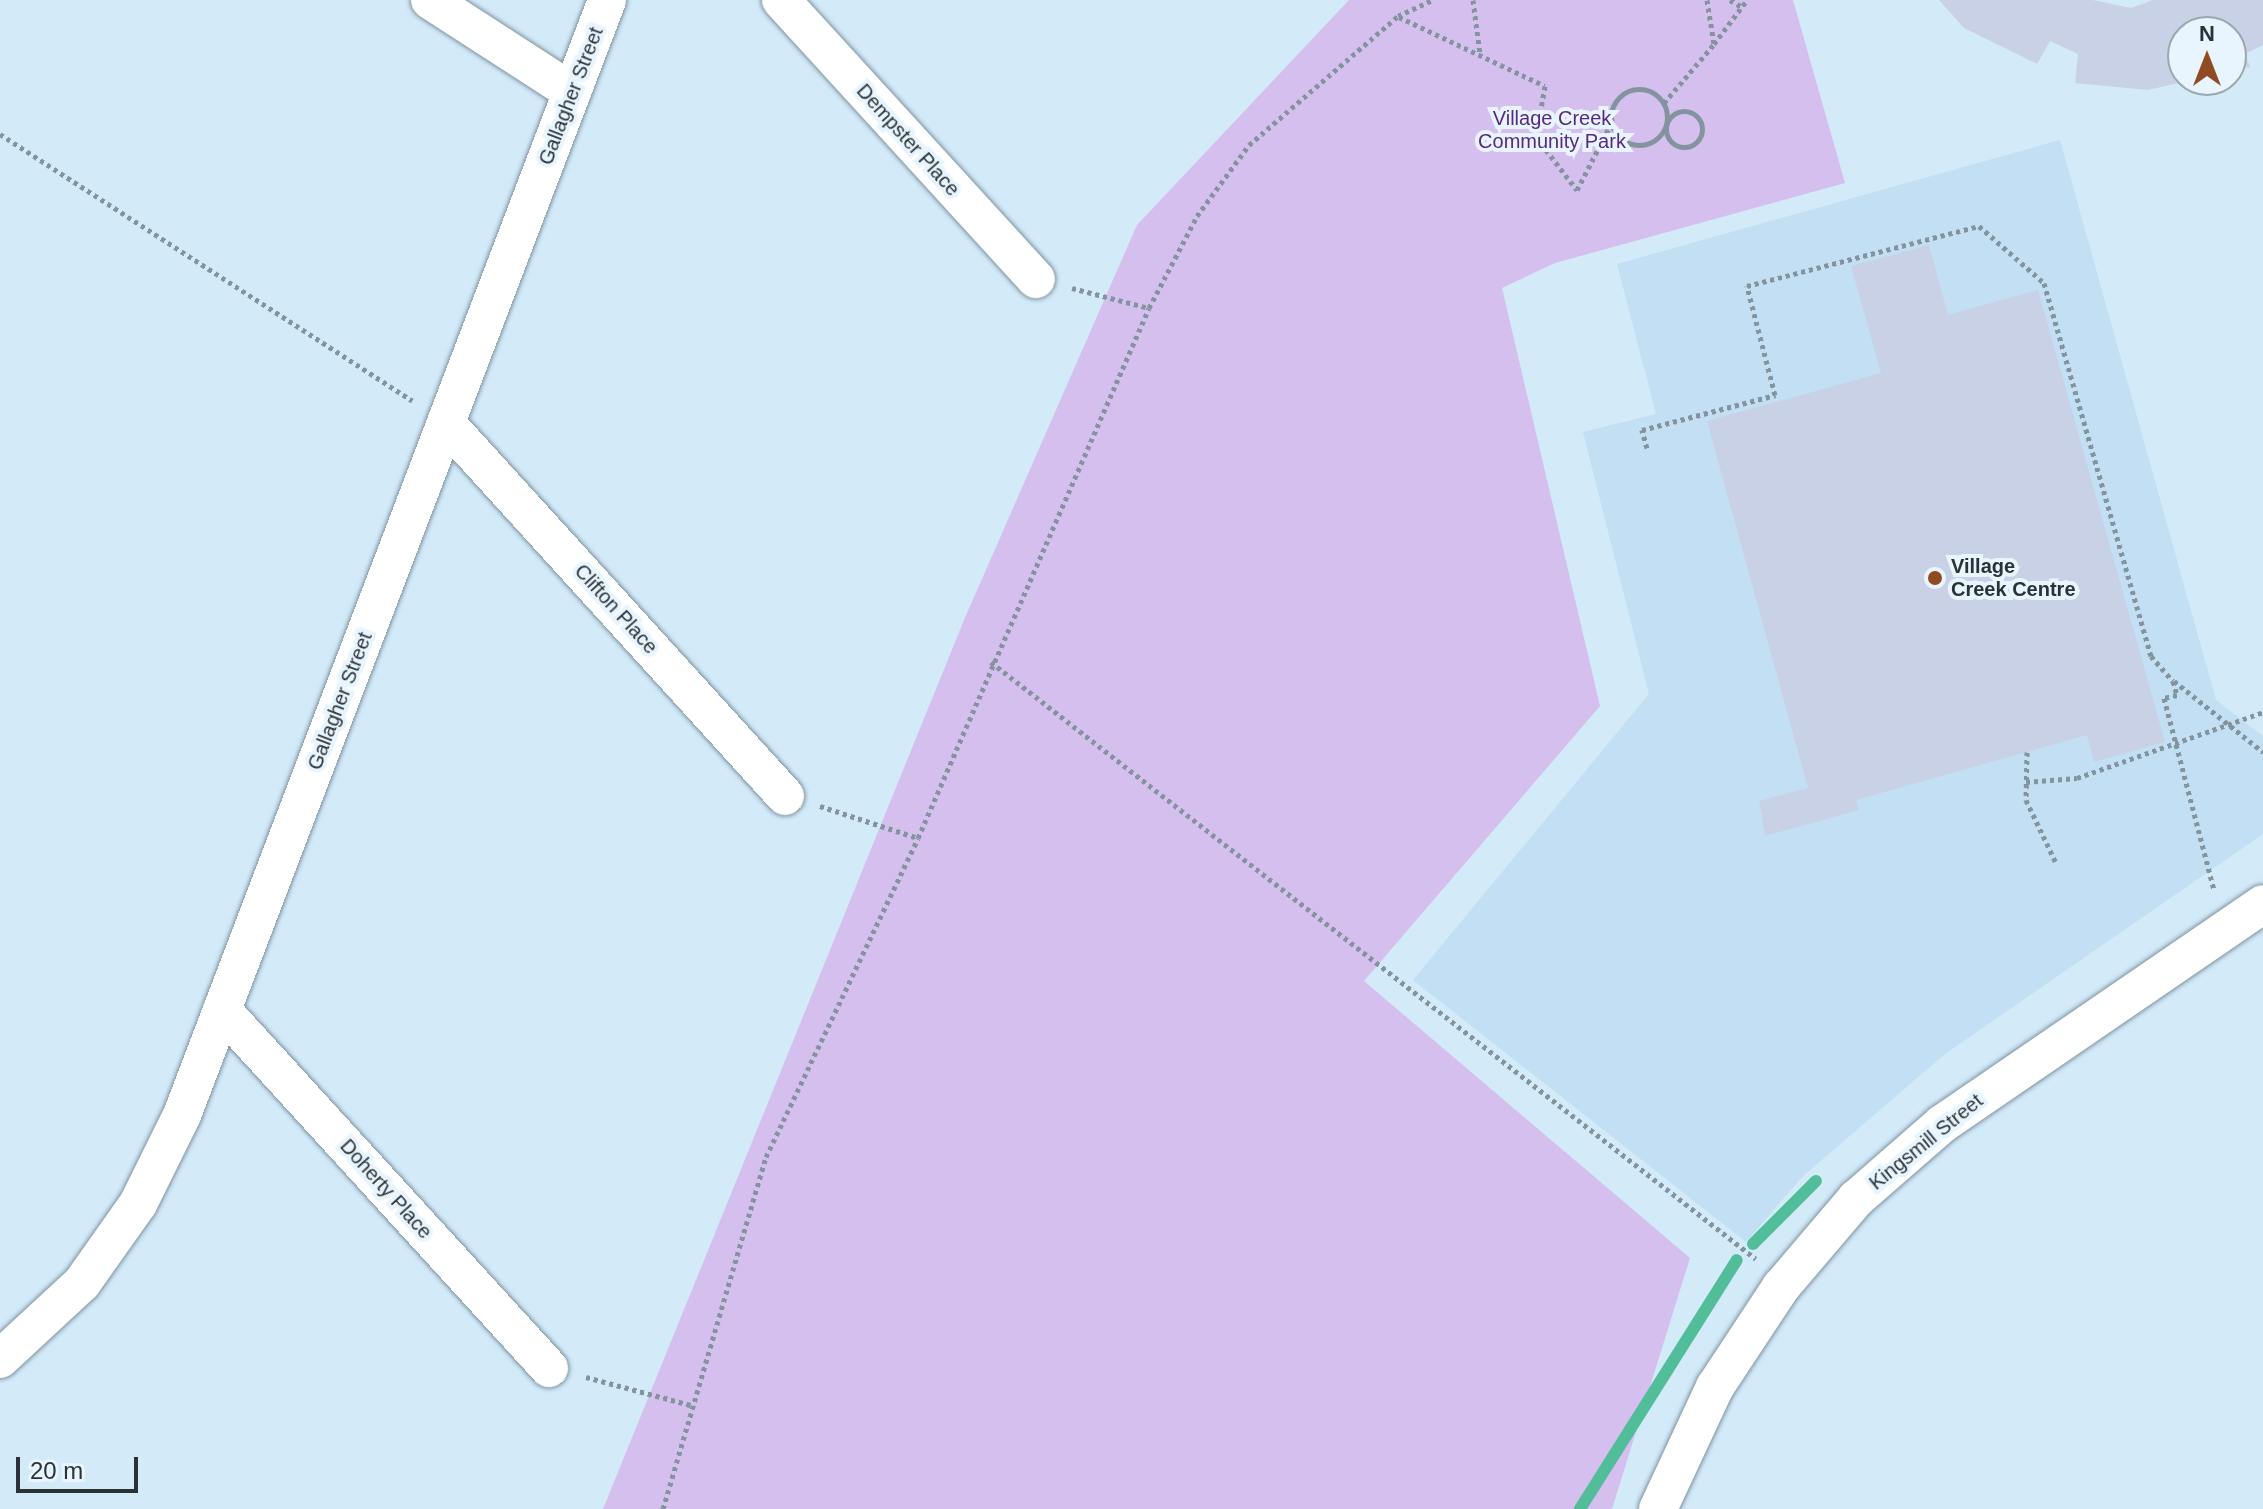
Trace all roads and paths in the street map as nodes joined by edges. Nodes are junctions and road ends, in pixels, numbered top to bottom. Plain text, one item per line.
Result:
1 (430, 0) edge
2 (607, 0) edge
3 (781, 0) edge
4 (1432, 0) edge
5 (1473, 0) edge
6 (1707, 0) edge
7 (1730, 0) edge
8 (1747, 0) edge
9 (1742, 7) junction
10 (1398, 16) junction
11 (1714, 44) junction
12 (1480, 54) junction
13 (572, 92) junction
14 (1664, 103) junction
15 (1611, 124) junction
16 (1667, 125) junction
17 (0, 134) edge
18 (1036, 279) joint
19 (1149, 308) junction
20 (446, 423) junction
21 (1647, 448) dead end
22 (991, 662) junction
23 (2173, 681) junction
24 (2263, 712) edge
25 (2233, 725) junction
26 (2177, 748) junction
27 (2027, 752) dead end
28 (2263, 752) edge
29 (2026, 782) junction
30 (785, 796) joint
31 (918, 838) junction
32 (2056, 863) dead end
33 (2217, 902) dead end
34 (2263, 904) edge
35 (222, 1010) junction
36 (1785, 1281) junction
37 (0, 1359) edge
38 (549, 1368) joint
39 (694, 1406) junction
40 (663, 1509) edge
41 (1658, 1509) edge

1 - 13 street
2 - 13 street, Gallagher Street
3 - 18 street, Dempster Place
4 - 10 path
5 - 12 path
6 - 11 path
7 - 9 path
8 - 9 path
9 - 11 path
10 - 12 path
10 - 19 path
11 - 14 path
12 - 15 path
13 - 20 street, Gallagher Street
14 - 15 path
14 - 16 path
15 - 16 path
16 - 16 path
17 - 20 path
18 - 19 path
19 - 22 path
20 - 30 street, Clifton Place
20 - 35 street, Gallagher Street
21 - 23 path
22 - 31 path
22 - 36 path
23 - 25 path
23 - 26 path
24 - 25 path
25 - 26 path
25 - 28 path
26 - 29 path
26 - 33 path
27 - 29 path
29 - 32 path
30 - 31 path
31 - 39 path
34 - 36 street, Kingsmill Street
35 - 37 street, Gallagher Street
35 - 38 street, Doherty Place
36 - 41 street, Kingsmill Street
38 - 39 path
39 - 40 path

